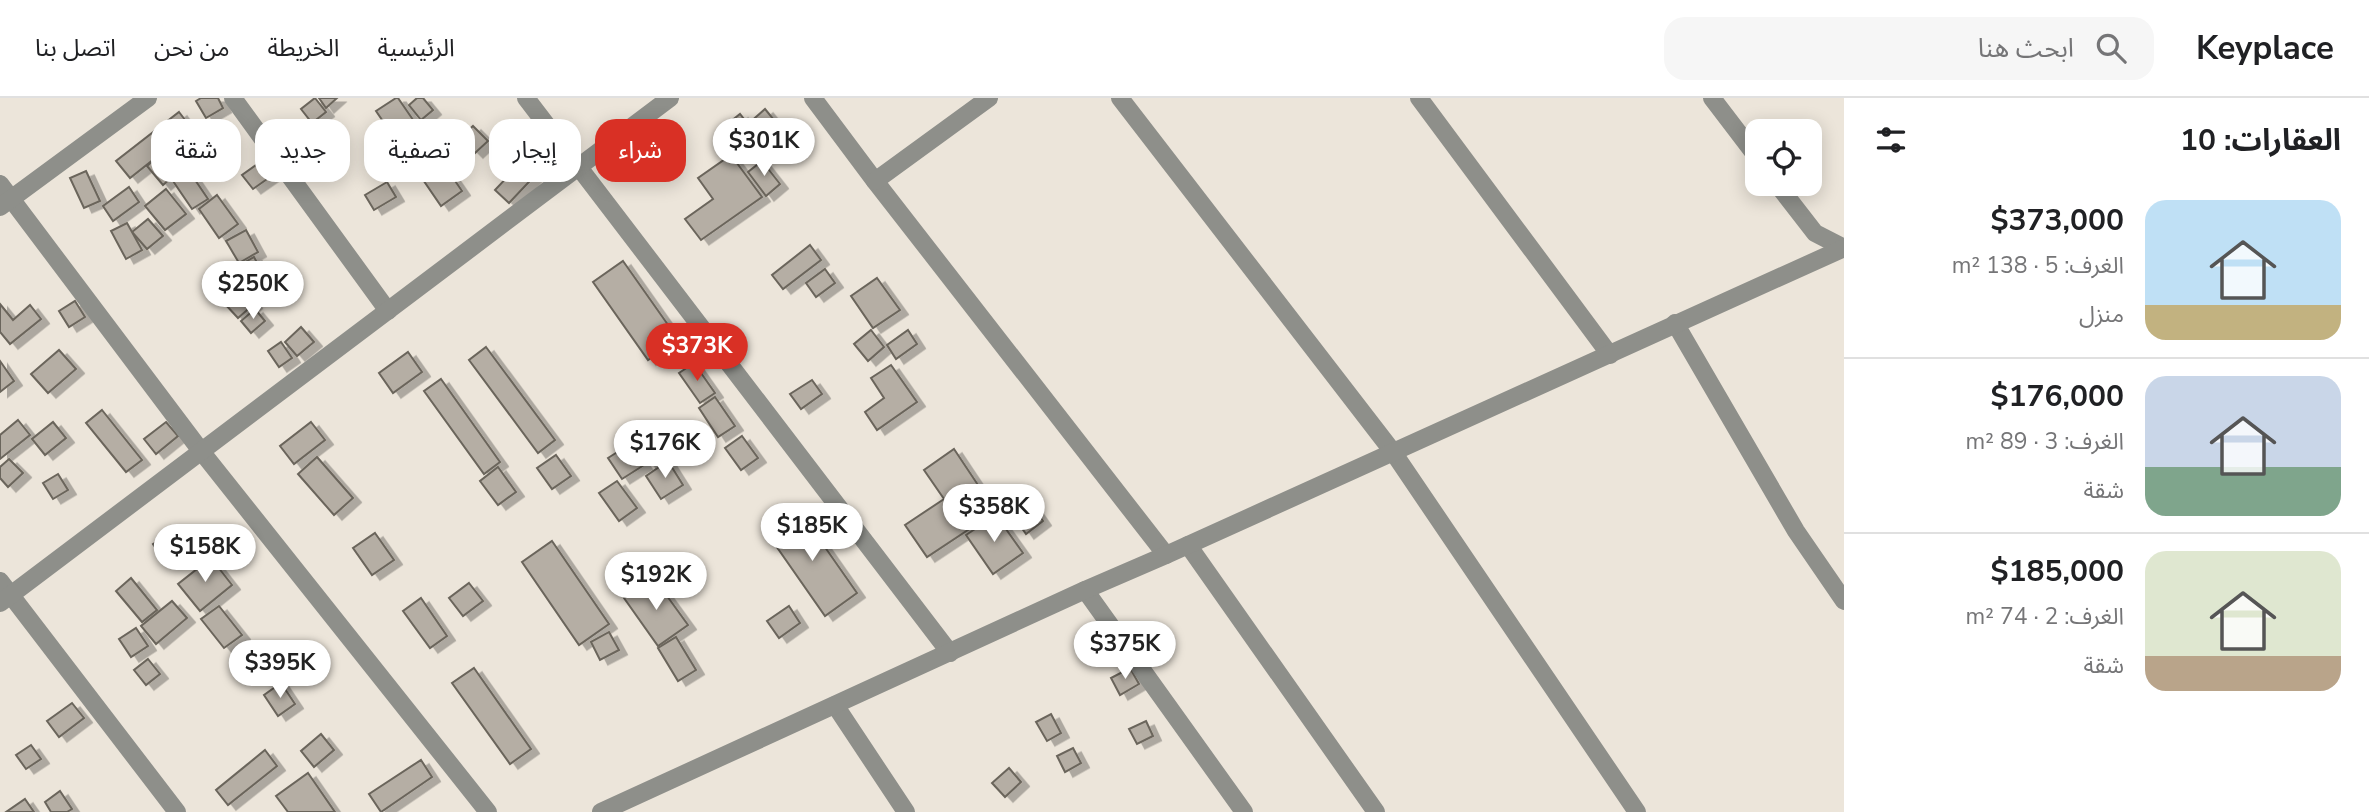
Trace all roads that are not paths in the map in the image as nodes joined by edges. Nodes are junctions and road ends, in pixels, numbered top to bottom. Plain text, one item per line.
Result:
1 (148, 98) edge
2 (233, 98) edge
3 (526, 98) edge
4 (670, 98) edge
5 (813, 98) edge
6 (989, 98) edge
7 (1120, 98) edge
8 (1419, 98) edge
9 (1712, 98) edge
10 (541, 119) edge
11 (1745, 141) edge
12 (581, 165) edge
13 (581, 173) edge
14 (875, 181) junction
15 (558, 182) edge
16 (0, 184) edge
17 (1786, 196) edge
18 (6, 203) edge
19 (1844, 248) edge
20 (388, 311) junction
21 (1675, 323) junction
22 (1610, 355) junction
23 (201, 452) junction
24 (1393, 452) junction
25 (1188, 545) junction
26 (1167, 555) junction
27 (1085, 590) junction
28 (4, 593) edge
29 (1844, 601) edge
30 (950, 653) junction
31 (835, 705) junction
32 (177, 812) edge
33 (488, 812) edge
34 (601, 812) edge
35 (906, 812) edge
36 (1244, 812) edge
37 (1376, 812) edge
38 (1637, 812) edge

1 - 18 street
2 - 20 street
3 - 10 street
4 - 12 street
5 - 14 street
6 - 14 street
7 - 24 street
8 - 22 street
9 - 11 street
13 - 30 street
14 - 26 street
15 - 20 street
16 - 18 street
17 - 19 street
18 - 23 street
19 - 21 street
20 - 23 street
21 - 22 street
21 - 29 street
22 - 24 street
23 - 28 street
23 - 33 street
24 - 25 street
24 - 38 street
25 - 26 street
25 - 37 street
26 - 27 street
27 - 30 street
27 - 36 street
28 - 32 street
30 - 31 street
31 - 34 street
31 - 35 street

